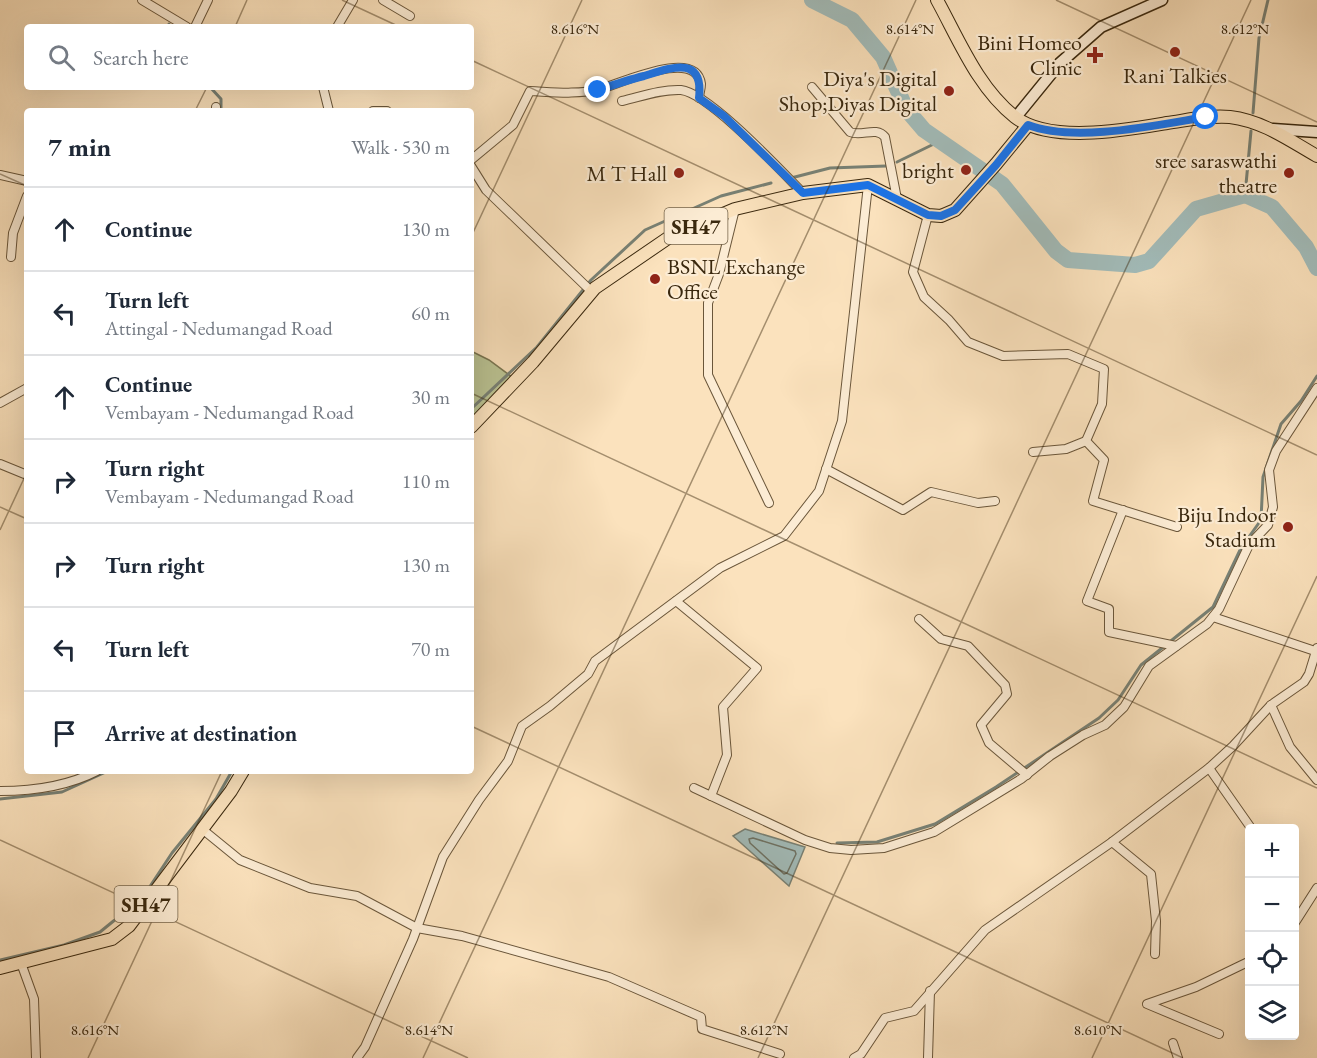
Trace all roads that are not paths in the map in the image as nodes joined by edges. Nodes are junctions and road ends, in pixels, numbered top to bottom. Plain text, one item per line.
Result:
1 (142, 0) edge
2 (208, 0) edge
3 (353, 0) edge
4 (383, 0) edge
5 (937, 0) edge
6 (1162, 0) edge
7 (410, 15) dead end
8 (182, 24) edge
9 (196, 24) edge
10 (339, 24) edge
11 (812, 87) dead end
12 (324, 90) edge
13 (699, 98) junction
14 (622, 101) dead end
15 (328, 108) edge
16 (1016, 117) junction
17 (1028, 125) junction
18 (1269, 128) junction
19 (1317, 132) edge
20 (1317, 156) edge
21 (474, 158) edge
22 (474, 171) edge
23 (0, 175) edge
24 (24, 180) edge
25 (868, 185) junction
26 (803, 193) junction
27 (897, 199) junction
28 (24, 205) edge
29 (735, 209) junction
30 (928, 215) junction
31 (11, 257) dead end
32 (592, 292) junction
33 (1317, 388) edge
34 (24, 390) edge
35 (0, 403) edge
36 (474, 424) edge
37 (1086, 441) junction
38 (1033, 452) dead end
39 (0, 464) edge
40 (826, 469) junction
41 (24, 474) edge
42 (995, 501) dead end
43 (769, 503) dead end
44 (1123, 510) junction
45 (1177, 527) dead end
46 (676, 601) junction
47 (1213, 617) junction
48 (919, 619) dead end
49 (1176, 646) junction
50 (1316, 650) edge
51 (1271, 705) junction
52 (1209, 768) junction
53 (92, 774) edge
54 (241, 774) edge
55 (1027, 775) junction
56 (1317, 780) edge
57 (694, 788) dead end
58 (0, 791) edge
59 (711, 796) junction
60 (1248, 824) edge
61 (202, 829) junction
62 (1112, 843) junction
63 (1317, 888) edge
64 (1299, 916) edge
65 (417, 928) junction
66 (1155, 954) dead end
67 (21, 963) junction
68 (1245, 963) edge
69 (0, 968) edge
70 (930, 990) junction
71 (1219, 1034) dead end
72 (1173, 1043) dead end
73 (780, 1054) dead end
74 (36, 1058) edge
75 (357, 1058) edge
76 (854, 1058) edge
77 (928, 1058) edge
78 (1178, 1058) edge

1 - 8 street
2 - 9 street
3 - 10 street
4 - 7 street
5 - 16 main road
6 - 16 main road
11 - 27 street
12 - 15 street
13 - 14 street
13 - 21 street
13 - 26 street
16 - 17 main road
17 - 18 main road
17 - 30 main road
18 - 19 main road
18 - 20 main road
22 - 32 street
23 - 24 street
25 - 26 main road, SH47
25 - 27 main road
25 - 40 street
26 - 29 main road, SH47
27 - 30 main road
28 - 31 street
29 - 32 main road, SH47
29 - 43 street
30 - 37 street
32 - 36 main road, SH47
33 - 47 street
34 - 35 street
37 - 38 street
37 - 44 street
39 - 41 street
40 - 42 street
40 - 46 street
44 - 45 street
44 - 49 street
46 - 59 street
46 - 65 street
47 - 49 street
47 - 50 street
48 - 55 street
49 - 55 street
50 - 51 street
51 - 52 street
51 - 56 street
52 - 60 street
52 - 62 street
53 - 58 street
54 - 61 main road, SH47
55 - 59 street
57 - 59 street
61 - 65 street
61 - 67 main road, SH47
62 - 66 street
62 - 70 street
63 - 64 street
65 - 73 street
65 - 75 street
67 - 69 main road, SH47
67 - 74 street
68 - 71 street
70 - 76 street
70 - 77 street
72 - 78 street

